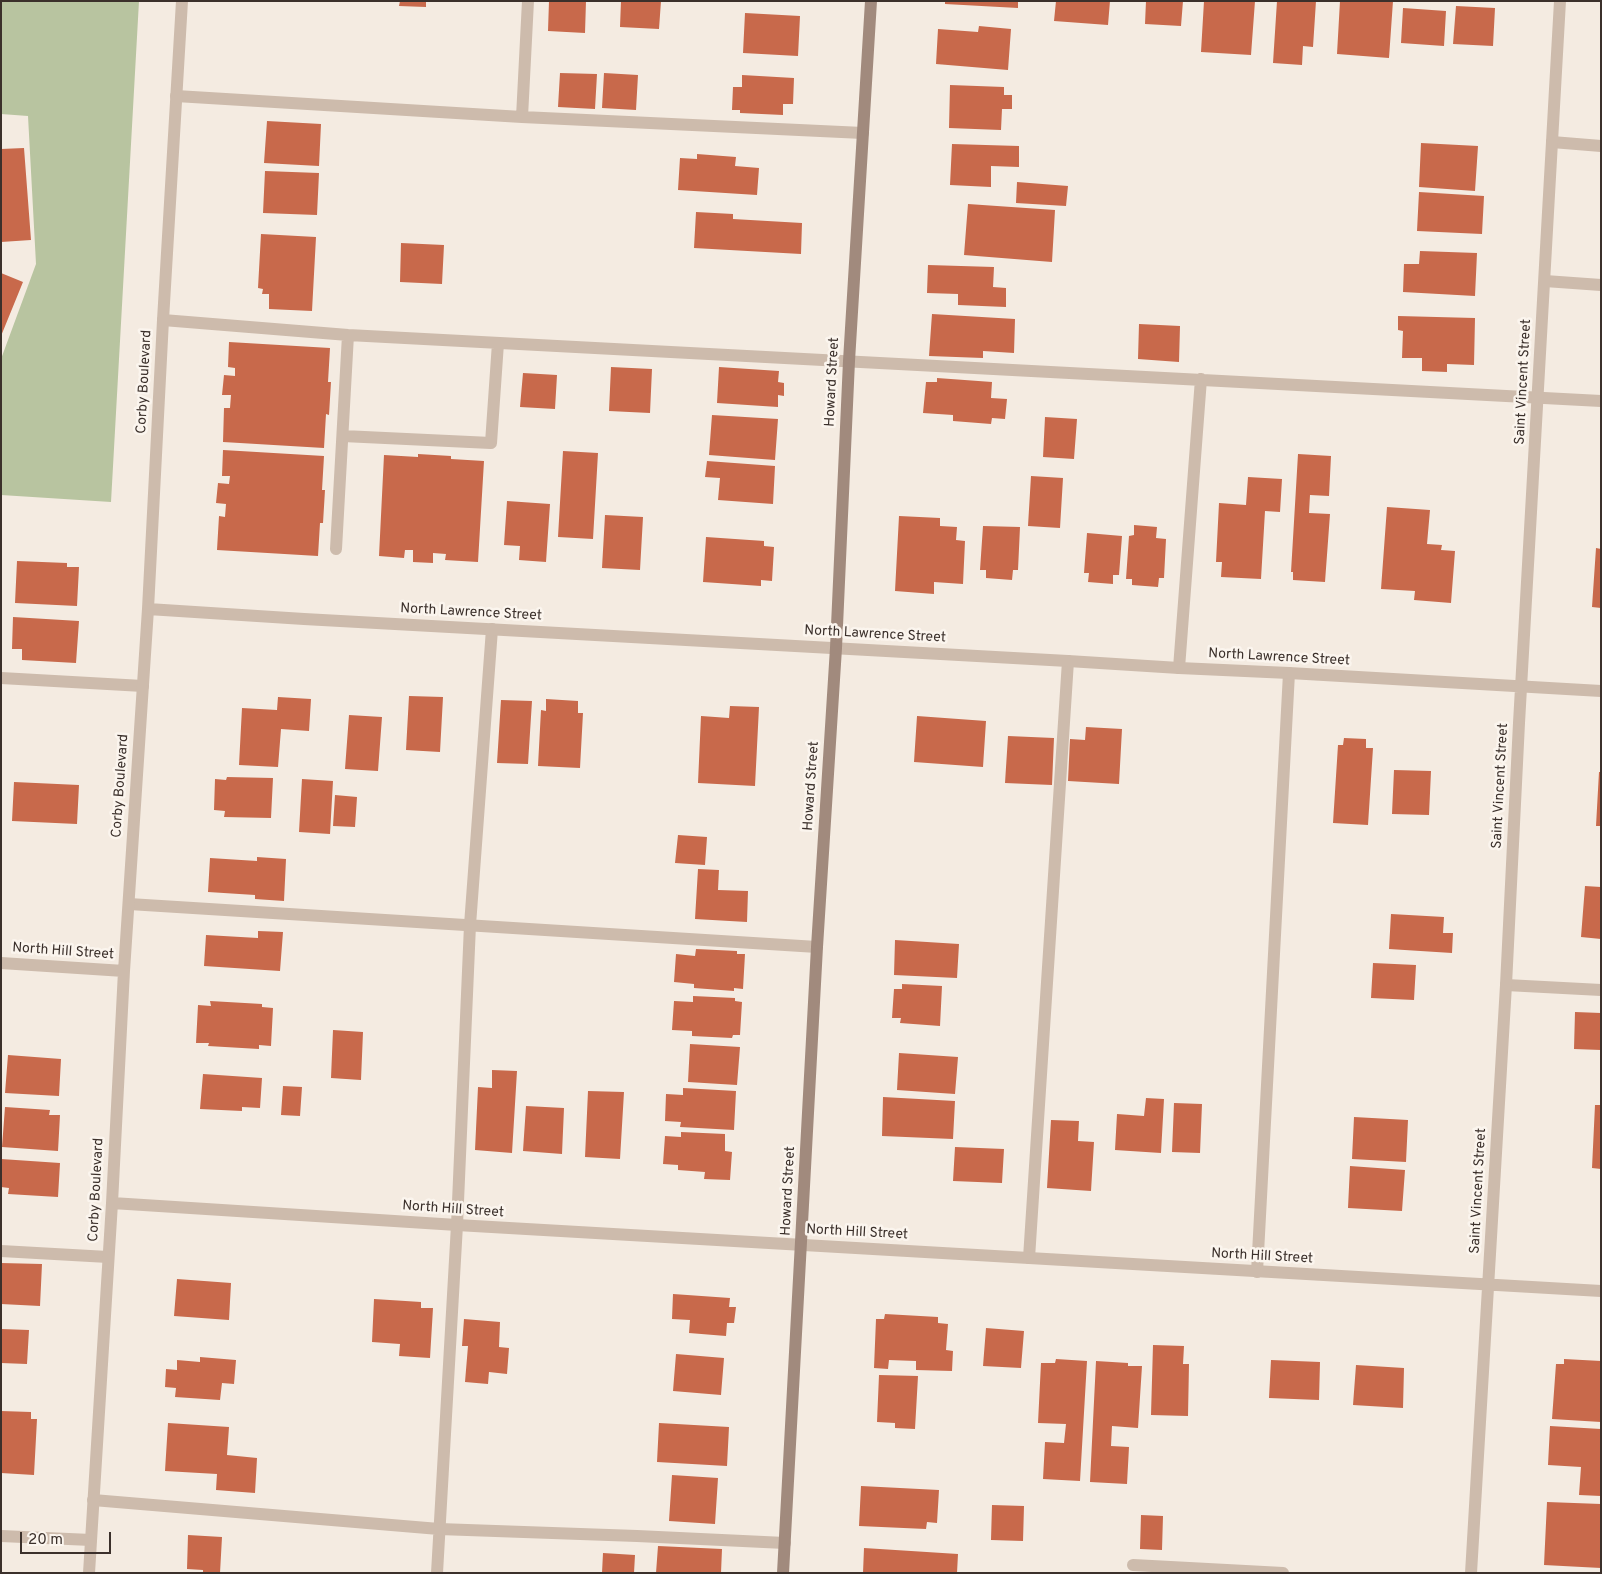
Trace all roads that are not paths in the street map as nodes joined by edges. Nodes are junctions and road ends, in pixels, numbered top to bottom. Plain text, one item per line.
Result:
1 (182, 1) edge
2 (528, 1) edge
3 (871, 1) edge
4 (1560, 1) edge
5 (176, 96) junction
6 (522, 117) junction
7 (863, 133) junction
8 (1552, 142) junction
9 (1601, 146) edge
10 (1545, 281) junction
11 (1601, 285) edge
12 (163, 320) junction
13 (348, 335) junction
14 (498, 343) junction
15 (849, 361) junction
16 (1201, 380) junction
17 (1539, 397) junction
18 (1601, 401) edge
19 (343, 436) junction
20 (336, 549) dead end
21 (148, 609) junction
22 (492, 629) junction
23 (836, 648) junction
24 (1068, 660) junction
25 (1179, 668) junction
26 (1289, 673) junction
27 (1, 678) edge
28 (143, 686) junction
29 (1521, 686) junction
30 (1601, 691) edge
31 (128, 904) junction
32 (470, 925) junction
33 (818, 947) junction
34 (1, 963) edge
35 (124, 971) junction
36 (1506, 985) junction
37 (1601, 990) edge
38 (112, 1203) junction
39 (457, 1225) junction
40 (802, 1246) junction
41 (1, 1251) edge
42 (108, 1257) junction
43 (1030, 1258) junction
44 (1257, 1272) junction
45 (1488, 1284) junction
46 (1601, 1291) edge
47 (93, 1500) junction
48 (439, 1529) junction
49 (1, 1536) edge
50 (91, 1540) junction
51 (785, 1543) junction
52 (1134, 1565) dead end
53 (89, 1573) edge
54 (437, 1573) edge
55 (783, 1573) edge
56 (1283, 1573) edge
57 (1471, 1573) edge

1 - 5 street, Corby Boulevard
2 - 6 street
3 - 7 street, Howard Street
4 - 8 street, Saint Vincent Street
5 - 6 street
5 - 12 street, Corby Boulevard
6 - 7 street
7 - 15 street, Howard Street
8 - 9 street
8 - 10 street, Saint Vincent Street
10 - 11 street
10 - 17 street, Saint Vincent Street
12 - 13 street
12 - 21 street, Corby Boulevard
13 - 14 street
13 - 19 street
14 - 15 street
14 - 19 street
15 - 16 street
15 - 23 street, Howard Street
16 - 17 street
16 - 25 street
17 - 18 street
17 - 29 street, Saint Vincent Street
19 - 20 street
21 - 22 street, North Lawrence Street
21 - 28 street, Corby Boulevard
22 - 23 street, North Lawrence Street
22 - 32 street
23 - 24 street, North Lawrence Street
23 - 33 street, Howard Street
24 - 25 street, North Lawrence Street
24 - 43 street
25 - 26 street, North Lawrence Street
26 - 29 street, North Lawrence Street
26 - 44 street
27 - 28 street
28 - 31 street, Corby Boulevard
29 - 30 street, North Lawrence Street
29 - 36 street, Saint Vincent Street
31 - 32 street
31 - 35 street, Corby Boulevard
32 - 33 street
32 - 39 street
33 - 40 street, Howard Street
34 - 35 street, North Hill Street
35 - 38 street, Corby Boulevard
36 - 37 street
36 - 45 street, Saint Vincent Street
38 - 39 street, North Hill Street
38 - 42 street, Corby Boulevard
39 - 40 street, North Hill Street
39 - 48 street
40 - 43 street, North Hill Street
40 - 51 street, Howard Street
41 - 42 street
42 - 47 street, Corby Boulevard
43 - 44 street, North Hill Street
44 - 45 street, North Hill Street
45 - 46 street, North Hill Street
45 - 57 street, Saint Vincent Street
47 - 48 street
47 - 50 street, Corby Boulevard
48 - 51 street
48 - 54 street
49 - 50 street
50 - 53 street, Corby Boulevard
51 - 55 street, Howard Street
52 - 56 street

